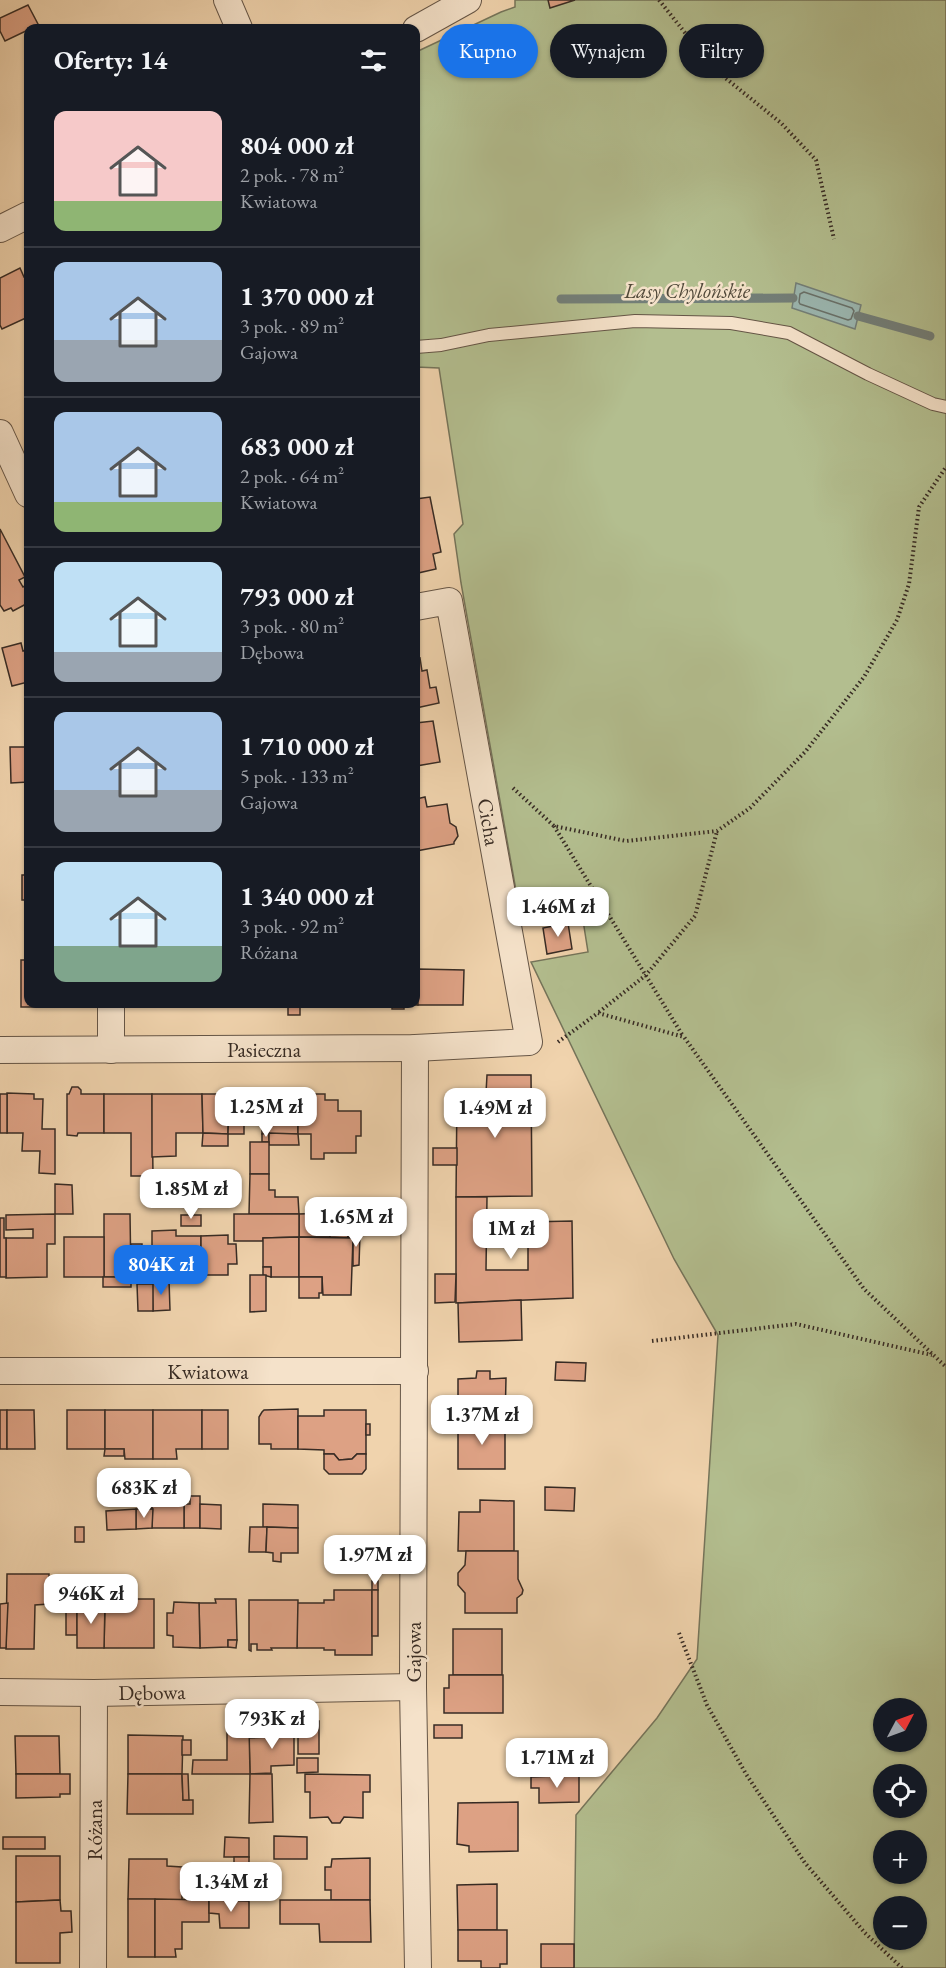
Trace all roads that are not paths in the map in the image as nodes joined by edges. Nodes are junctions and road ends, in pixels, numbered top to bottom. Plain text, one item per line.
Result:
1 (226, 0) edge
2 (468, 0) edge
3 (237, 24) edge
4 (420, 27) edge
5 (24, 217) edge
6 (0, 229) edge
7 (420, 347) edge
8 (946, 407) edge
9 (0, 433) edge
10 (24, 485) edge
11 (420, 606) edge
12 (111, 1008) edge
13 (539, 1045) joint
14 (415, 1048) junction
15 (0, 1050) edge
16 (111, 1050) junction
17 (0, 1371) edge
18 (415, 1371) junction
19 (413, 1687) junction
20 (0, 1692) edge
21 (94, 1693) junction
22 (93, 1968) edge
23 (418, 1968) edge

1 - 3 street
2 - 4 street
5 - 6 street
7 - 8 lane
9 - 10 street
11 - 13 street, Cicha
12 - 16 street
13 - 14 street, Pasieczna
14 - 16 street, Pasieczna
14 - 18 street, Gajowa
15 - 16 street, Pasieczna
17 - 18 street, Kwiatowa
18 - 19 street, Gajowa
19 - 21 street, Dębowa
19 - 23 street, Gajowa
20 - 21 street, Dębowa
21 - 22 street, Różana

